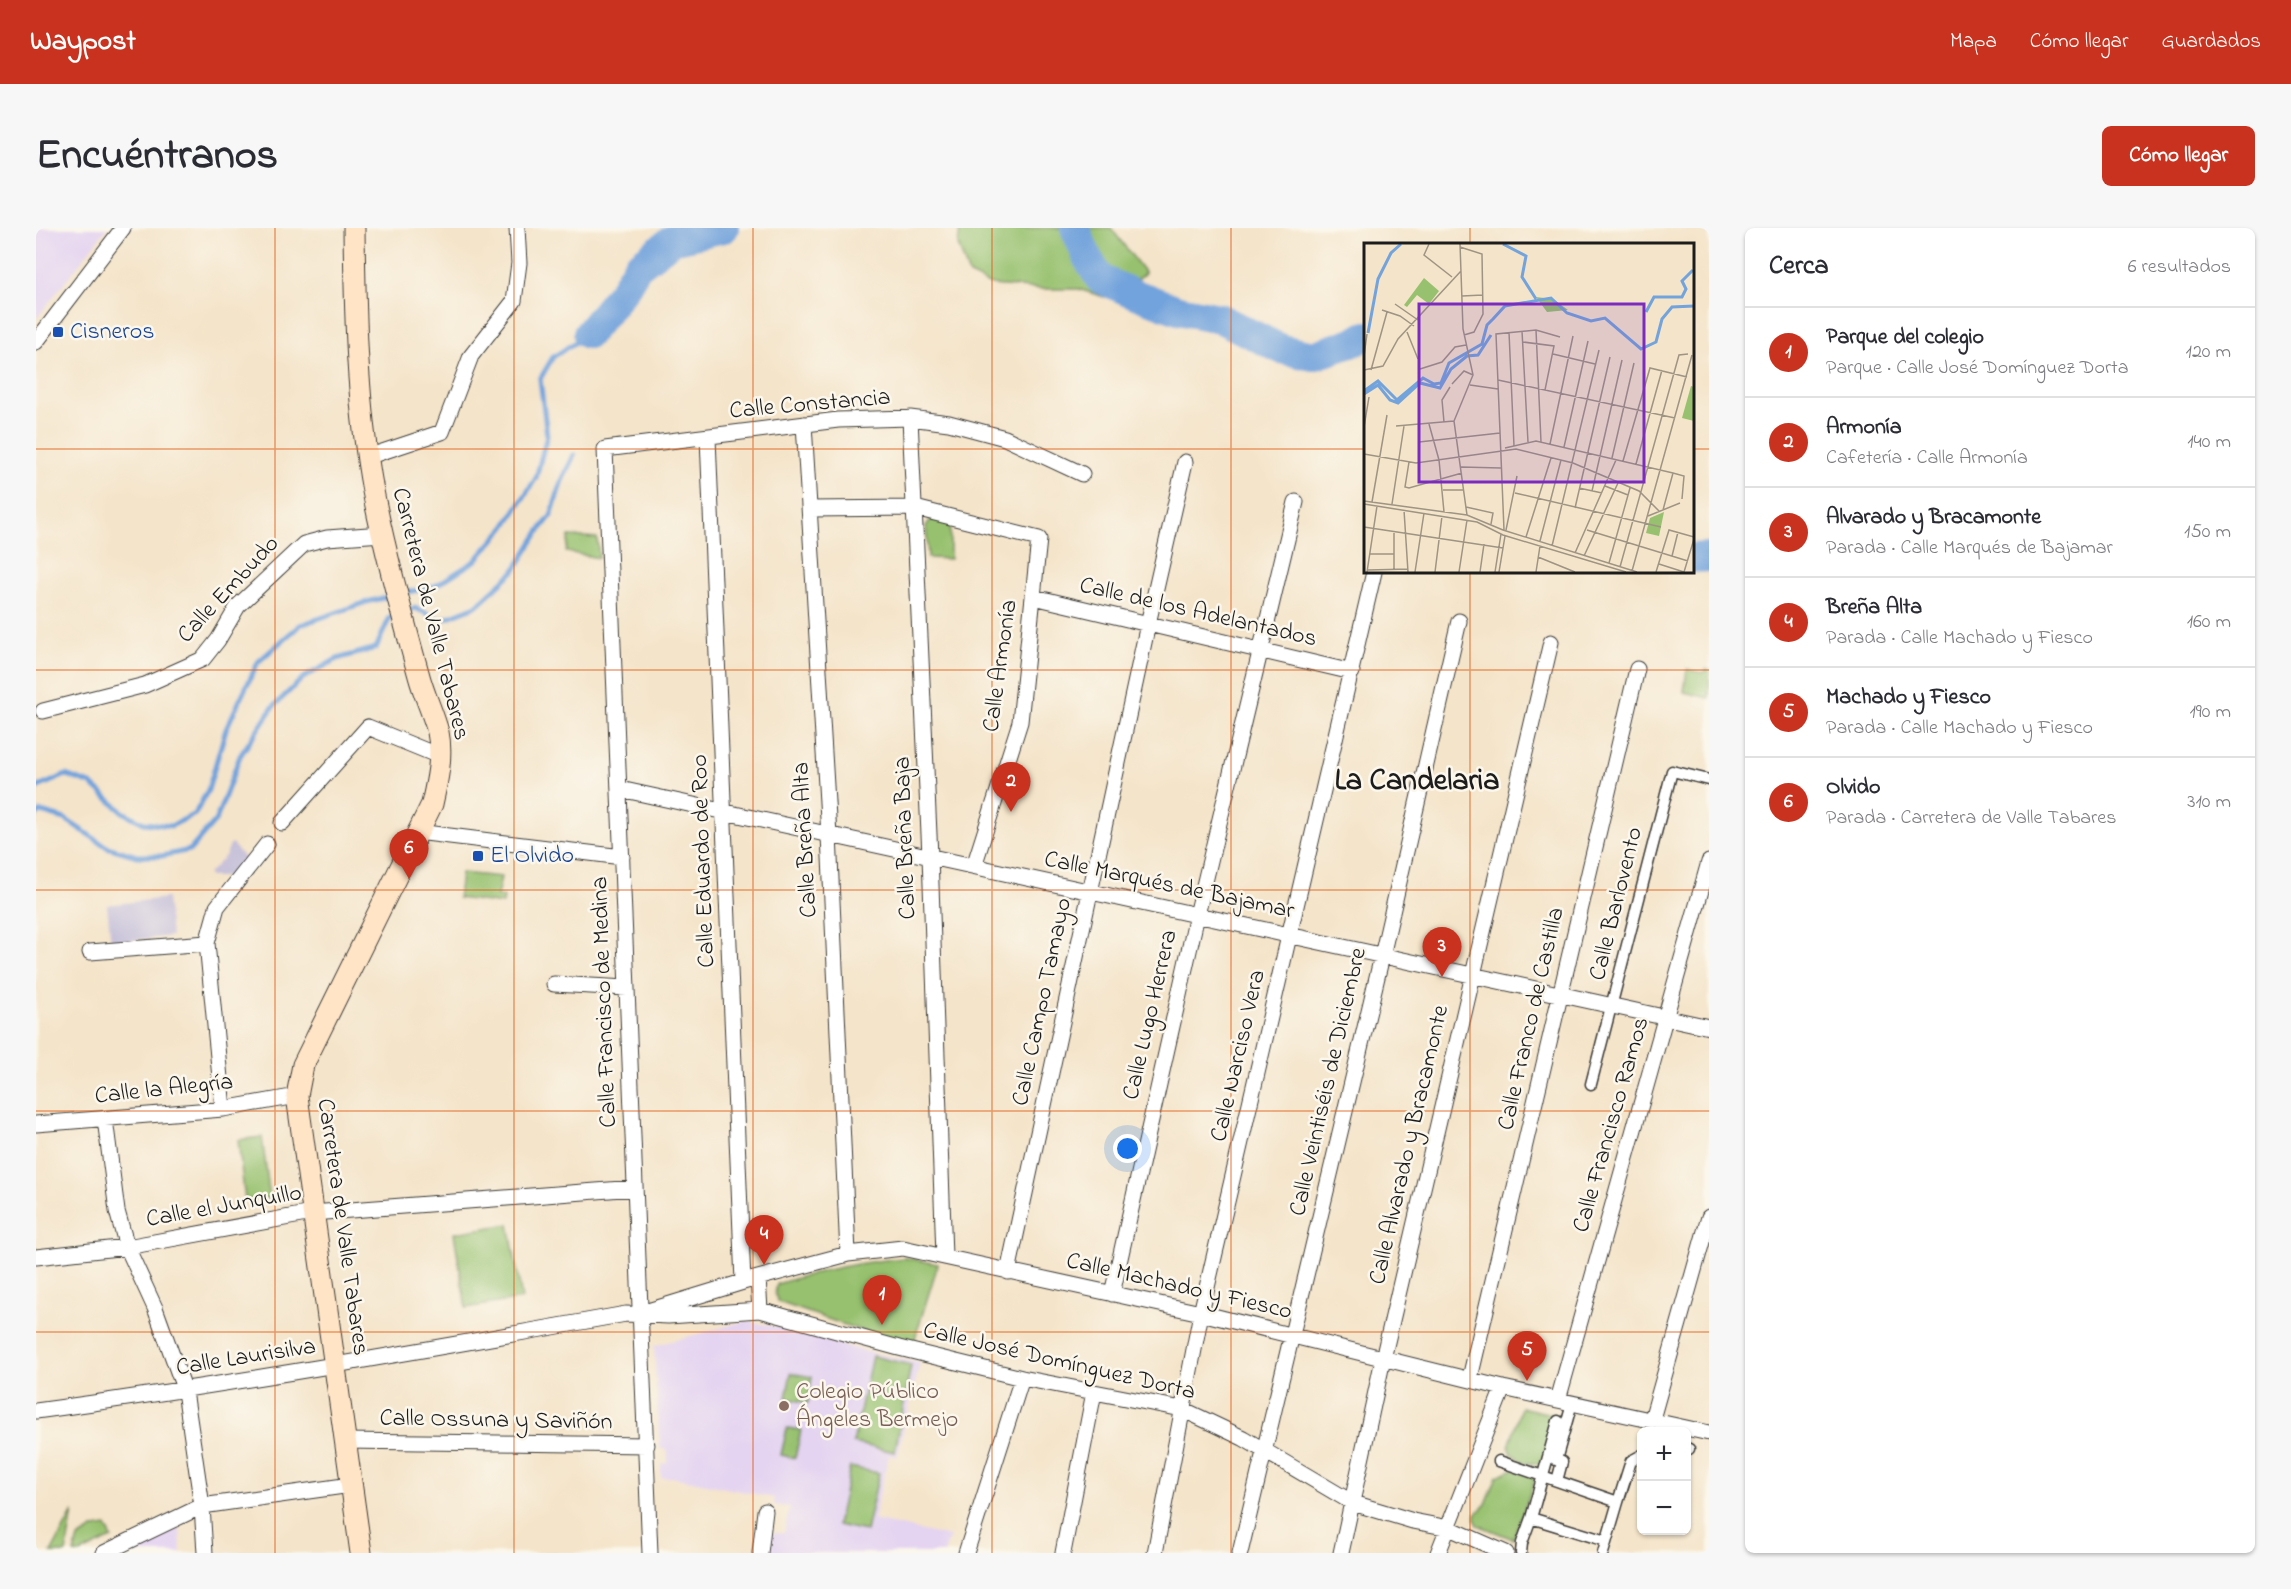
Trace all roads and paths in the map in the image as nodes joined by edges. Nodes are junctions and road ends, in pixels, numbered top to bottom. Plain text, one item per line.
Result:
1 (123, 228) edge
2 (354, 228) edge
3 (517, 228) edge
4 (36, 342) edge
5 (910, 418) junction
6 (804, 424) junction
7 (708, 438) junction
8 (605, 449) joint
9 (367, 457) junction
10 (1185, 462) dead end
11 (1082, 474) dead end
12 (1296, 502) dead end
13 (915, 508) junction
14 (810, 509) junction
15 (382, 534) junction
16 (1374, 573) edge
17 (1034, 597) junction
18 (1459, 621) dead end
19 (1148, 624) junction
20 (1551, 642) dead end
21 (1259, 651) junction
22 (1637, 669) dead end
23 (1352, 672) junction
24 (43, 711) dead end
25 (439, 756) junction
26 (1709, 780) edge
27 (620, 789) junction
28 (724, 811) junction
29 (282, 823) dead end
30 (417, 831) junction
31 (829, 834) junction
32 (267, 844) dead end
33 (930, 855) junction
34 (622, 857) junction
35 (1709, 862) edge
36 (974, 866) junction
37 (1090, 892) junction
38 (1197, 915) junction
39 (1291, 935) junction
40 (207, 943) junction
41 (90, 952) dead end
42 (1382, 956) junction
43 (1473, 975) junction
44 (554, 984) dead end
45 (627, 988) junction
46 (1561, 994) junction
47 (1613, 1005) junction
48 (1666, 1018) junction
49 (1709, 1027) edge
50 (1591, 1084) dead end
51 (297, 1096) junction
52 (223, 1109) junction
53 (105, 1119) junction
54 (36, 1124) edge
55 (635, 1188) junction
56 (312, 1213) junction
57 (1709, 1217) edge
58 (127, 1247) junction
59 (848, 1254) junction
60 (944, 1256) junction
61 (36, 1257) edge
62 (1008, 1272) junction
63 (751, 1280) junction
64 (1112, 1294) junction
65 (760, 1310) junction
66 (1202, 1313) junction
67 (640, 1314) junction
68 (1292, 1335) junction
69 (1383, 1359) junction
70 (335, 1366) junction
71 (1022, 1378) junction
72 (1470, 1378) junction
73 (1503, 1388) junction
74 (185, 1391) junction
75 (1094, 1392) junction
76 (1565, 1401) junction
77 (1182, 1409) junction
78 (36, 1411) edge
79 (1652, 1419) junction
80 (1558, 1421) dead end
81 (1709, 1433) edge
82 (345, 1441) junction
83 (647, 1445) junction
84 (1265, 1450) junction
85 (1637, 1457) edge
86 (1499, 1461) dead end
87 (1543, 1475) junction
88 (1557, 1481) junction
89 (351, 1485) junction
90 (1618, 1502) junction
91 (1353, 1503) junction
92 (202, 1506) junction
93 (765, 1511) dead end
94 (1531, 1518) junction
95 (1449, 1528) junction
96 (1606, 1541) junction
97 (104, 1553) edge
98 (205, 1553) edge
99 (361, 1553) edge
100 (650, 1553) edge
101 (760, 1553) edge
102 (966, 1553) edge
103 (1063, 1553) edge
104 (1155, 1553) edge
105 (1240, 1553) edge
106 (1341, 1553) edge
107 (1438, 1553) edge
108 (1506, 1553) edge
109 (1521, 1553) edge
110 (1603, 1553) edge

1 - 4 street
2 - 9 main road, Carretera de Valle Tabares
3 - 9 street
5 - 6 street, Calle Constancia
5 - 11 street, Calle Constancia
5 - 13 street, Calle Breña Baja
6 - 7 street, Calle Constancia
6 - 14 street, Calle Breña Alta
7 - 8 street, Calle Constancia
7 - 28 street, Calle Eduardo de Roo
8 - 27 street, Calle Francisco de Medina
9 - 15 main road, Carretera de Valle Tabares
10 - 19 street, Calle Campo Tamayo
12 - 21 street, Calle Lugo Herrera
13 - 14 street
13 - 17 street, Calle Armonía
13 - 33 street, Calle Breña Baja
14 - 31 street, Calle Breña Alta
15 - 24 street, Calle Embudo
15 - 25 main road, Carretera de Valle Tabares
16 - 23 street, Calle Narciso Vera
17 - 19 street, Calle de los Adelantados
17 - 36 street, Calle Armonía
18 - 42 street, Calle Veintiséis de Diciembre
19 - 21 street, Calle de los Adelantados
19 - 37 street, Calle Campo Tamayo
20 - 43 street, Calle Alvarado y Bracamonte
21 - 23 street, Calle de los Adelantados
21 - 38 street, Calle Lugo Herrera
22 - 46 street, Calle Franco de Castilla
23 - 39 street, Calle Narciso Vera
25 - 29 street
25 - 30 main road, Carretera de Valle Tabares
26 - 47 street, Calle Barlovento
27 - 28 street, Calle Marqués de Bajamar
27 - 34 street, Calle Francisco de Medina
28 - 31 street, Calle Marqués de Bajamar
28 - 63 street, Calle Eduardo de Roo
30 - 34 street
30 - 51 main road, Carretera de Valle Tabares
31 - 33 street, Calle Marqués de Bajamar
31 - 59 street, Calle Breña Alta
32 - 40 street
33 - 36 street, Calle Marqués de Bajamar
33 - 60 street, Calle Breña Baja
34 - 45 street, Calle Francisco de Medina
35 - 48 street, Calle Francisco Ramos
36 - 37 street, Calle Marqués de Bajamar
37 - 38 street, Calle Marqués de Bajamar
37 - 62 street, Calle Campo Tamayo
38 - 39 street, Calle Marqués de Bajamar
38 - 64 street, Calle Lugo Herrera
39 - 42 street, Calle Marqués de Bajamar
39 - 66 street, Calle Narciso Vera
40 - 41 street
40 - 52 street
42 - 43 street, Calle Marqués de Bajamar
42 - 68 street, Calle Veintiséis de Diciembre
43 - 46 street, Calle Marqués de Bajamar
43 - 69 street, Calle Alvarado y Bracamonte
44 - 45 street
45 - 55 street, Calle Francisco de Medina
46 - 47 street, Calle Marqués de Bajamar
46 - 72 street, Calle Franco de Castilla
47 - 48 street, Calle Marqués de Bajamar
47 - 50 street, Calle Barlovento
48 - 49 street, Calle Marqués de Bajamar
48 - 76 street, Calle Francisco Ramos
51 - 52 street, Calle la Alegría
51 - 56 main road, Carretera de Valle Tabares
52 - 53 street, Calle la Alegría
53 - 54 street, Calle la Alegría
53 - 58 street
55 - 56 street, Calle el Junquillo
55 - 67 street, Calle Francisco de Medina
56 - 58 street, Calle el Junquillo
56 - 70 main road, Carretera de Valle Tabares
57 - 79 street
58 - 61 street, Calle el Junquillo
58 - 74 street
59 - 60 street, Calle Machado y Fiesco
59 - 63 street, Calle Machado y Fiesco
60 - 62 street, Calle Machado y Fiesco
62 - 64 street, Calle Machado y Fiesco
63 - 65 street, Calle Eduardo de Roo
63 - 67 street, Calle Machado y Fiesco
64 - 66 street, Calle Machado y Fiesco
65 - 67 street, Calle José Domínguez Dorta
65 - 71 street, Calle José Domínguez Dorta
66 - 68 street, Calle Machado y Fiesco
66 - 77 street, Calle Narciso Vera
67 - 70 street, Calle Laurisilva
67 - 83 street, Calle Francisco de Medina
68 - 69 street, Calle Machado y Fiesco
68 - 84 street, Calle Veintiséis de Diciembre
69 - 72 street, Calle Machado y Fiesco
69 - 91 street, Calle Alvarado y Bracamonte
70 - 74 street, Calle Laurisilva
70 - 82 main road, Carretera de Valle Tabares
71 - 75 street, Calle José Domínguez Dorta
71 - 102 street
72 - 73 street, Calle Machado y Fiesco
73 - 76 street, Calle Machado y Fiesco
73 - 95 street
74 - 78 street, Calle Laurisilva
74 - 92 street
75 - 77 street, Calle José Domínguez Dorta
75 - 103 street
76 - 79 street, Calle Machado y Fiesco
76 - 88 street
77 - 84 street, Calle José Domínguez Dorta
77 - 104 street, Calle Narciso Vera
79 - 81 street, Calle Machado y Fiesco
80 - 87 street
82 - 83 street, Calle Ossuna y Saviñón
82 - 89 main road, Carretera de Valle Tabares
83 - 100 street, Calle Francisco de Medina
84 - 91 street, Calle José Domínguez Dorta
84 - 105 street, Calle Veintiséis de Diciembre
85 - 90 street
86 - 87 street
87 - 88 street
87 - 94 street
88 - 90 street
89 - 92 street
89 - 99 main road, Carretera de Valle Tabares
90 - 96 street
91 - 95 street, Calle José Domínguez Dorta
91 - 106 street, Calle Alvarado y Bracamonte
92 - 97 street
92 - 98 street
93 - 101 street
94 - 96 street
94 - 109 street
95 - 107 street
95 - 108 street, Calle José Domínguez Dorta
96 - 110 street

